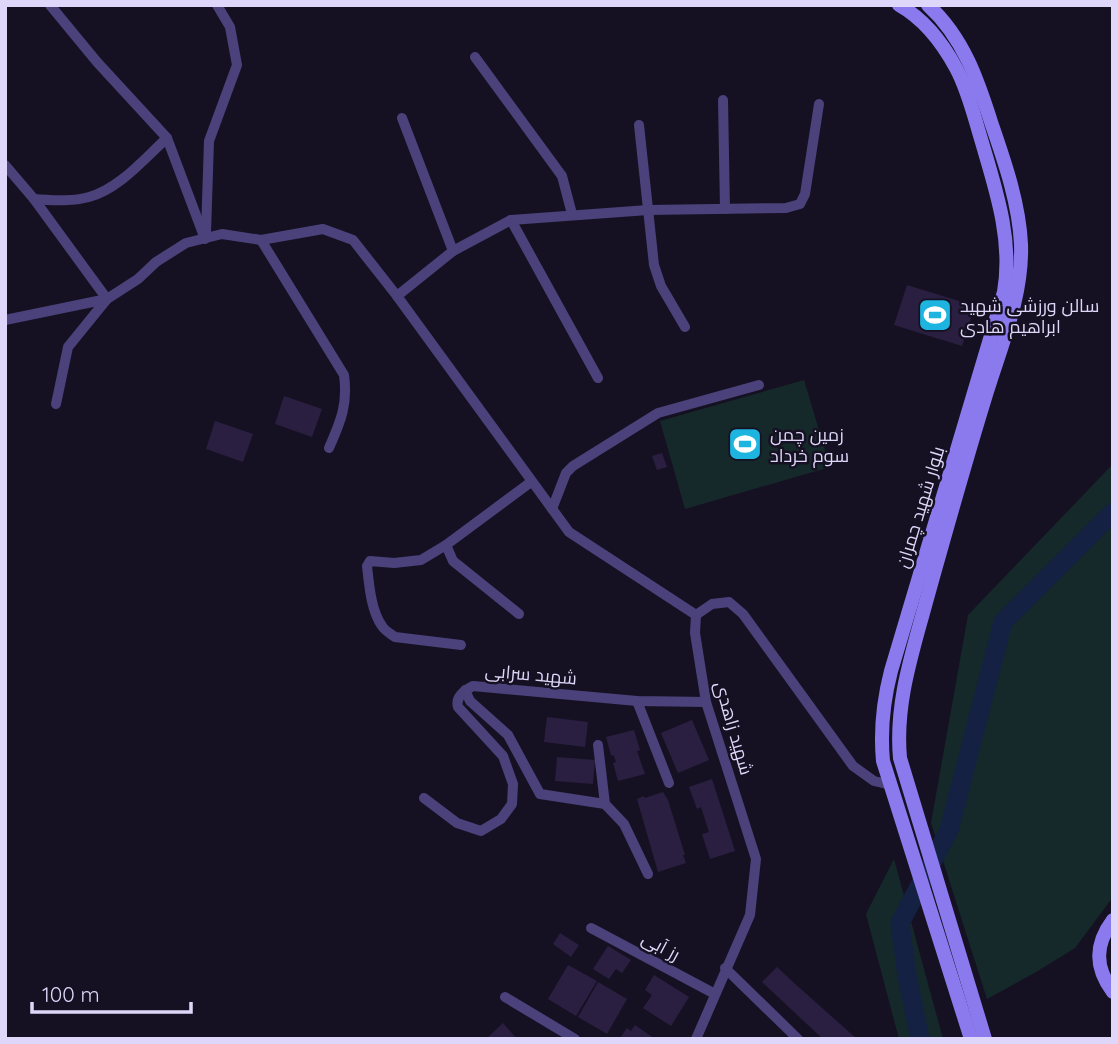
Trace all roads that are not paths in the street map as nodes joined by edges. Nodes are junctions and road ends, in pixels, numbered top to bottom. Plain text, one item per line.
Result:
1 (50, 5) edge
2 (217, 5) edge
3 (899, 5) edge
4 (928, 5) edge
5 (475, 57) dead end
6 (723, 100) dead end
7 (819, 104) dead end
8 (402, 118) dead end
9 (639, 125) dead end
10 (167, 138) junction
11 (5, 165) edge
12 (34, 199) junction
13 (725, 209) junction
14 (648, 210) junction
15 (572, 214) junction
16 (510, 220) junction
17 (205, 239) junction
18 (261, 240) junction
19 (453, 251) junction
20 (397, 296) junction
21 (107, 299) junction
22 (5, 320) edge
23 (685, 327) dead end
24 (598, 378) dead end
25 (760, 385) dead end
26 (56, 404) dead end
27 (329, 448) dead end
28 (531, 482) junction
29 (552, 509) junction
30 (446, 545) junction
31 (519, 614) dead end
32 (696, 615) junction
33 (461, 645) dead end
34 (465, 691) junction
35 (637, 701) junction
36 (706, 702) junction
37 (598, 745) dead end
38 (907, 780) junction
39 (669, 783) dead end
40 (891, 785) junction
41 (424, 798) dead end
42 (606, 804) junction
43 (648, 874) dead end
44 (1113, 920) edge
45 (591, 928) dead end
46 (725, 968) junction
47 (1113, 992) edge
48 (715, 994) junction
49 (505, 997) dead end
50 (575, 1039) edge
51 (696, 1039) edge
52 (798, 1039) edge
53 (971, 1039) edge
54 (985, 1039) edge

1 - 10 street
2 - 17 street
3 - 40 main road, بلوار شهید چمران
4 - 38 main road, بلوار شهید چمران
5 - 15 street
6 - 13 street
7 - 13 street
8 - 19 street
9 - 14 street
10 - 12 street
10 - 17 street
11 - 12 street
12 - 21 street
13 - 14 street
14 - 15 street
14 - 23 street
15 - 16 street
16 - 19 street
16 - 24 street
17 - 18 street
17 - 21 street
18 - 20 street
18 - 27 street
19 - 20 street
20 - 28 street
21 - 22 street
21 - 26 street
25 - 29 street
28 - 29 street
28 - 30 street
29 - 32 street
30 - 31 street
30 - 33 street
32 - 36 street, شهید زاهدی
32 - 40 street
34 - 35 street, شهید سرابی
34 - 41 street
34 - 42 street, شهید سرابی
35 - 36 street, شهید سرابی
35 - 39 street
36 - 46 street, شهید زاهدی
37 - 42 street
38 - 40 main road
38 - 54 main road, بلوار شهید چمران
40 - 53 main road, بلوار شهید چمران
42 - 43 street
44 - 47 main road
45 - 48 street, رز آبی
46 - 48 street, شهید زاهدی
46 - 52 street
48 - 51 street, شهید زاهدی
49 - 50 street

